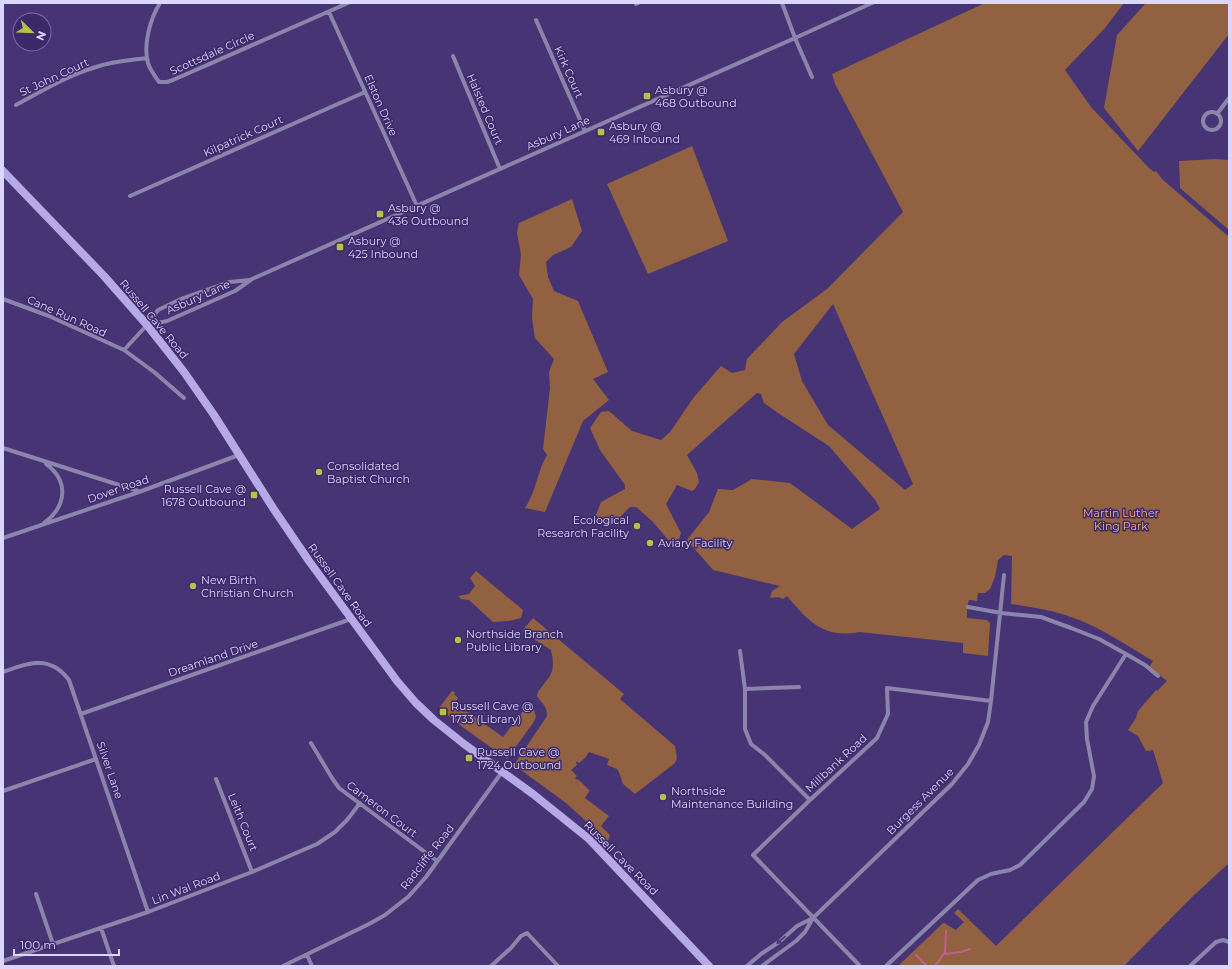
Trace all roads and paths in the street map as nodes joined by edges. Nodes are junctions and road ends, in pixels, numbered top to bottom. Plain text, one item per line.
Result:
1 (160, 3) edge
2 (348, 3) edge
3 (782, 3) edge
4 (872, 3) edge
5 (329, 12) junction
6 (536, 20) dead end
7 (795, 38) junction
8 (453, 56) dead end
9 (147, 58) junction
10 (812, 77) dead end
11 (365, 92) junction
12 (1229, 98) edge
13 (16, 105) dead end
14 (1218, 114) junction
15 (585, 131) junction
16 (500, 169) junction
17 (3, 171) edge
18 (130, 196) dead end
19 (417, 206) junction
20 (252, 280) junction
21 (3, 299) edge
22 (147, 326) junction
23 (124, 350) junction
24 (184, 398) dead end
25 (3, 448) edge
26 (239, 455) junction
27 (43, 461) junction
28 (139, 492) junction
29 (41, 525) junction
30 (3, 538) edge
31 (1004, 575) dead end
32 (968, 607) dead end
33 (1001, 613) junction
34 (351, 619) junction
35 (740, 651) dead end
36 (1126, 654) junction
37 (3, 672) edge
38 (1158, 676) dead end
39 (799, 687) dead end
40 (745, 689) junction
41 (992, 701) junction
42 (81, 714) junction
43 (311, 743) dead end
44 (96, 759) junction
45 (503, 772) junction
46 (216, 779) dead end
47 (3, 791) edge
48 (810, 800) junction
49 (360, 803) junction
50 (437, 861) junction
51 (252, 872) junction
52 (36, 894) dead end
53 (148, 912) junction
54 (813, 918) junction
55 (101, 928) junction
56 (1229, 942) edge
57 (53, 944) junction
58 (307, 955) junction
59 (3, 961) edge
60 (114, 966) edge
61 (283, 966) edge
62 (312, 966) edge
63 (491, 966) edge
64 (558, 966) edge
65 (709, 966) edge
66 (747, 966) edge
67 (762, 966) edge
68 (860, 966) edge
69 (886, 966) edge
70 (1190, 966) edge

1 - 9 street, Scottsdale Circle
2 - 5 street, Scottsdale Circle
3 - 7 street
4 - 7 street, Asbury Lane
5 - 9 street, Scottsdale Circle
5 - 11 street, Elston Drive
6 - 15 street, Kirk Court
7 - 10 street
7 - 15 street, Asbury Lane
8 - 16 street, Halsted Court
9 - 13 street, St John Court
11 - 18 street, Kilpatrick Court
11 - 19 street, Elston Drive
12 - 14 street
14 - 14 street
15 - 16 street, Asbury Lane
16 - 19 street, Asbury Lane
17 - 22 main road, Russell Cave Road
19 - 20 street, Asbury Lane
20 - 22 street, Asbury Lane
20 - 22 street, Asbury Lane
21 - 23 street, Cane Run Road
22 - 23 street
22 - 26 main road, Russell Cave Road
23 - 24 street, Cane Run Road
25 - 27 street
26 - 28 street, Dover Road
26 - 34 main road, Russell Cave Road
27 - 28 street
27 - 29 street
28 - 29 street, Dover Road
29 - 30 street, Dover Road
31 - 33 street, Burgess Avenue
32 - 33 street
33 - 36 street
33 - 41 street, Burgess Avenue
34 - 42 street, Dreamland Drive
34 - 45 main road, Russell Cave Road
35 - 40 street
36 - 38 street
36 - 69 street
37 - 42 street, Silver Lane
39 - 40 street
40 - 48 street
41 - 48 street, Millbank Road
41 - 54 street, Burgess Avenue
42 - 44 street, Silver Lane
43 - 49 street, Cameron Court
44 - 47 street
44 - 53 street, Silver Lane
45 - 50 street, Radcliffe Road
45 - 65 main road, Russell Cave Road
46 - 51 street, Leith Court
48 - 54 street, Millbank Road
49 - 50 street, Cameron Court
49 - 51 street, Lin Wal Road
50 - 58 street, Radcliffe Road
51 - 53 street, Lin Wal Road
52 - 57 street
53 - 55 street, Lin Wal Road
54 -> 66 street, Burgess Avenue
54 - 67 street, Burgess Avenue
54 - 68 street, Millbank Road
55 - 57 street, Lin Wal Road
55 - 60 street
56 - 70 street
57 - 59 street, Lin Wal Road
58 - 61 street, Radcliffe Road
58 - 62 street
63 - 64 street

